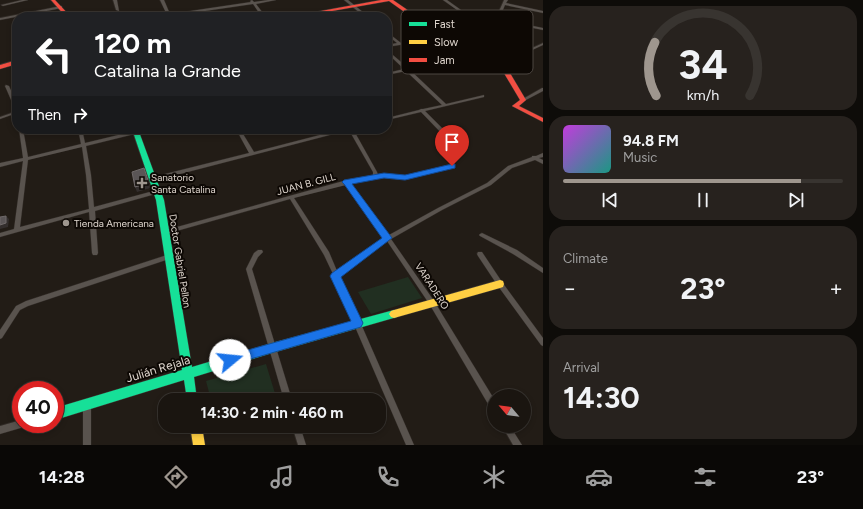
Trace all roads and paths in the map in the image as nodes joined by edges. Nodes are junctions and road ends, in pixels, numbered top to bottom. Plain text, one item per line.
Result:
1 (26, 0) edge
2 (53, 0) edge
3 (115, 0) edge
4 (162, 0) edge
5 (274, 0) edge
6 (346, 0) edge
7 (389, 0) edge
8 (445, 0) edge
9 (252, 1) edge
10 (505, 2) edge
11 (3, 5) dead end
12 (353, 6) junction
13 (61, 7) junction
14 (118, 10) dead end
15 (404, 10) edge
16 (459, 10) edge
17 (37, 12) edge
18 (65, 12) edge
19 (168, 12) edge
20 (192, 12) edge
21 (260, 12) edge
22 (330, 12) edge
23 (361, 12) edge
24 (543, 12) edge
25 (12, 17) edge
26 (0, 20) edge
27 (533, 27) edge
28 (543, 29) edge
29 (392, 37) edge
30 (399, 43) joint
31 (543, 44) edge
32 (392, 45) edge
33 (533, 49) edge
34 (392, 56) edge
35 (12, 63) edge
36 (401, 64) edge
37 (0, 67) edge
38 (411, 74) edge
39 (508, 74) edge
40 (7, 86) dead end
41 (543, 89) edge
42 (483, 96) dead end
43 (12, 98) edge
44 (523, 100) junction
45 (444, 104) junction
46 (421, 110) junction
47 (12, 114) edge
48 (0, 118) edge
49 (392, 118) edge
50 (543, 120) edge
51 (22, 134) edge
52 (81, 134) edge
53 (121, 134) edge
54 (137, 134) edge
55 (241, 134) edge
56 (328, 134) edge
57 (355, 134) edge
58 (451, 140) dead end
59 (84, 144) junction
60 (252, 153) junction
61 (543, 155) edge
62 (534, 157) junction
63 (26, 159) junction
64 (543, 162) edge
65 (0, 165) edge
66 (452, 166) dead end
67 (376, 176) junction
68 (153, 179) junction
69 (346, 182) junction
70 (157, 192) junction
71 (291, 197) junction
72 (92, 210) junction
73 (17, 230) junction
74 (166, 232) junction
75 (0, 235) edge
76 (482, 235) dead end
77 (388, 238) junction
78 (260, 252) dead end
79 (95, 253) dead end
80 (480, 254) dead end
81 (170, 256) junction
82 (543, 271) edge
83 (335, 276) junction
84 (500, 284) junction
85 (432, 303) junction
86 (357, 323) junction
87 (0, 336) edge
88 (543, 343) edge
89 (272, 348) junction
90 (188, 373) junction
91 (191, 393) edge
92 (286, 393) edge
93 (487, 394) edge
94 (87, 404) junction
95 (64, 411) edge
96 (12, 427) edge
97 (0, 430) edge
98 (197, 433) edge
99 (298, 433) edge
100 (510, 433) edge
101 (87, 445) edge
102 (199, 445) edge
103 (302, 445) edge
104 (410, 445) edge
105 (518, 445) edge

1 - 11 street
2 - 13 street
3 - 14 street
4 - 19 street
5 - 9 street
6 - 12 street
7 - 12 street
7 - 15 street
8 - 16 street
9 - 20 street
9 - 21 street
10 - 24 street
12 - 22 street
12 - 23 street
13 - 17 street
13 - 18 street
25 - 26 street
27 - 28 street
29 - 30 street
30 - 32 street
31 - 33 street
34 - 36 street
35 - 37 street
38 - 45 street
39 - 44 street
40 - 43 street
41 - 44 street
42 - 45 street
44 - 50 street
45 - 46 street
46 - 49 street
46 - 58 street
47 - 48 street
51 - 63 street
52 - 59 street
53 - 59 street
54 - 68 street, Doctor Gabriel Pellon
55 - 60 street
56 - 60 street
57 - 67 street
59 - 63 street
59 - 72 street
60 - 68 street
61 - 62 street
62 - 64 street
62 - 77 street
63 - 65 street
63 - 73 street
66 - 67 street, JUAN B. GILL
67 - 69 street, JUAN B. GILL
68 - 70 street, Doctor Gabriel Pellon
69 - 71 street, JUAN B. GILL
69 - 77 street, VARADERO
70 - 72 street
70 - 74 street, Doctor Gabriel Pellon
71 - 74 street, JUAN B. GILL
71 - 83 street
72 - 73 street
72 - 79 street
73 - 75 street
74 - 81 street, Doctor Gabriel Pellon
76 - 82 street
77 - 83 street
77 - 85 street, VARADERO
78 - 89 street
80 - 84 street
81 - 87 street
81 - 90 street, Doctor Gabriel Pellon
83 - 86 street
84 - 85 street, Julián Rejala
84 - 88 street
85 - 86 street, Julián Rejala
85 - 93 street, VARADERO
86 - 89 street, Julián Rejala
86 - 104 street
89 - 90 street, Julián Rejala
89 - 92 street
90 - 91 street, Doctor Gabriel Pellon
90 - 94 street, Julián Rejala
94 - 95 street, Julián Rejala
94 - 101 street
96 - 97 street
98 - 102 street
99 - 103 street
100 - 105 street

